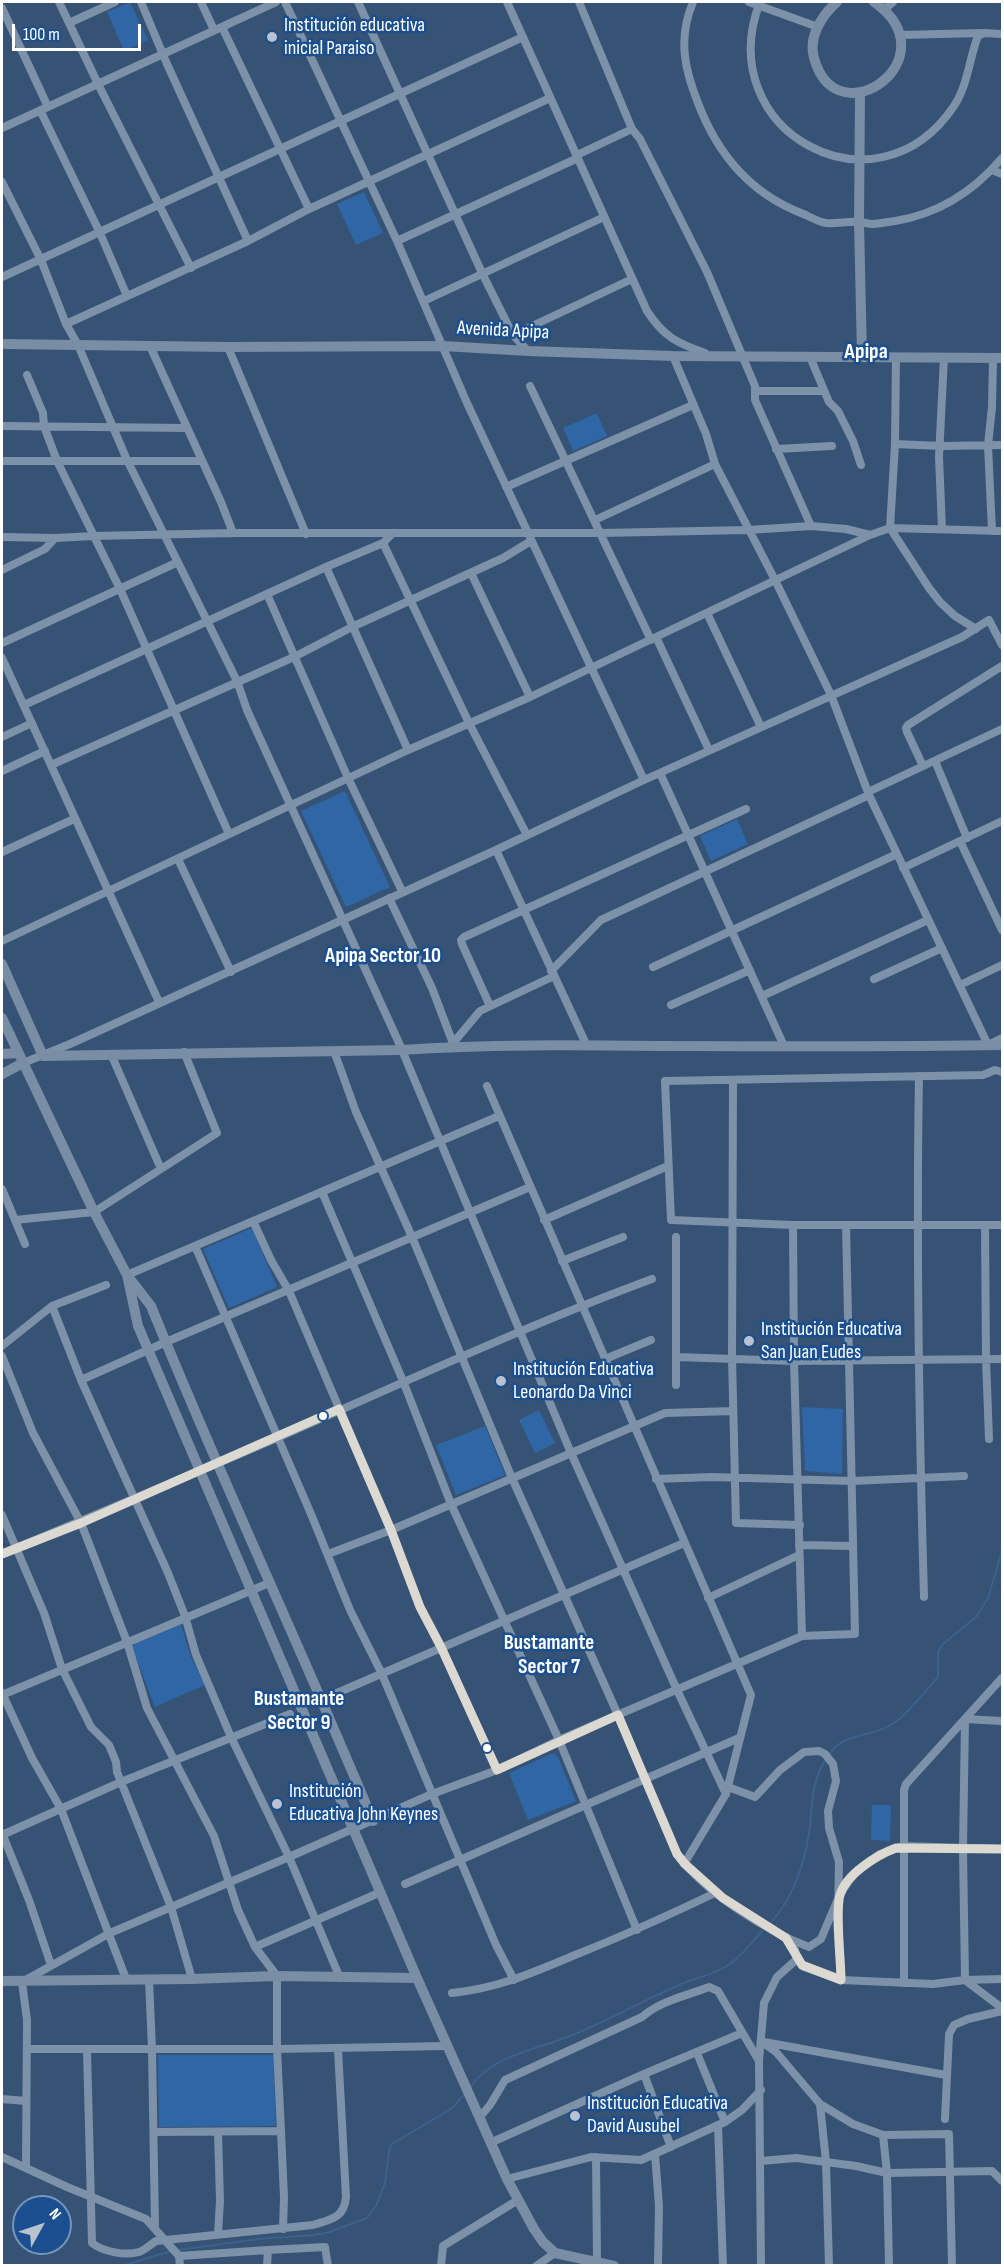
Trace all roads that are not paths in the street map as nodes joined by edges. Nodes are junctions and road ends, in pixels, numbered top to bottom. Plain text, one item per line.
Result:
1 (59, 2) edge
2 (114, 2) edge
3 (141, 2) edge
4 (201, 2) edge
5 (276, 2) edge
6 (285, 2) edge
7 (358, 2) edge
8 (507, 2) edge
9 (579, 2) edge
10 (693, 2) edge
11 (749, 2) edge
12 (837, 2) edge
13 (874, 2) edge
14 (759, 3) edge
15 (265, 4) edge
16 (886, 4) edge
17 (2, 8) edge
18 (69, 23) junction
19 (818, 27) junction
20 (218, 28) junction
21 (984, 33) junction
22 (1002, 34) edge
23 (899, 35) junction
24 (523, 38) junction
25 (163, 54) junction
26 (98, 84) junction
27 (860, 93) junction
28 (401, 94) junction
29 (550, 98) junction
30 (44, 109) junction
31 (340, 121) junction
32 (2, 128) edge
33 (632, 129) junction
34 (280, 150) junction
35 (429, 154) junction
36 (577, 157) junction
37 (1002, 158) edge
38 (861, 160) junction
39 (992, 170) junction
40 (1002, 174) edge
41 (219, 179) junction
42 (370, 181) junction
43 (2, 182) edge
44 (158, 205) junction
45 (309, 209) junction
46 (456, 214) junction
47 (604, 217) junction
48 (859, 222) junction
49 (100, 232) junction
50 (248, 241) junction
51 (398, 241) junction
52 (41, 260) junction
53 (191, 268) junction
54 (483, 275) junction
55 (2, 277) edge
56 (632, 279) junction
57 (128, 296) junction
58 (424, 301) junction
59 (66, 324) junction
60 (513, 335) junction
61 (2, 342) edge
62 (78, 345) junction
63 (150, 346) junction
64 (443, 346) junction
65 (228, 347) junction
66 (528, 351) junction
67 (673, 356) junction
68 (712, 356) junction
69 (741, 356) junction
70 (862, 356) junction
71 (810, 357) junction
72 (896, 357) junction
73 (944, 357) junction
74 (998, 358) edge
75 (27, 375) dead end
76 (531, 386) dead end
77 (755, 391) junction
78 (824, 391) junction
79 (693, 405) junction
80 (2, 426) edge
81 (44, 426) junction
82 (114, 428) junction
83 (186, 428) junction
84 (895, 444) junction
85 (988, 445) junction
86 (1002, 445) edge
87 (832, 446) dead end
88 (941, 446) junction
89 (776, 449) junction
90 (127, 460) junction
91 (2, 461) edge
92 (57, 461) junction
93 (202, 461) junction
94 (567, 461) junction
95 (715, 464) junction
96 (861, 465) dead end
97 (506, 488) junction
98 (595, 520) junction
99 (811, 526) junction
100 (890, 528) junction
101 (942, 529) junction
102 (747, 530) junction
103 (527, 531) junction
104 (992, 531) junction
105 (1002, 531) edge
106 (233, 533) junction
107 (393, 533) junction
108 (601, 533) junction
109 (306, 534) junction
110 (164, 535) junction
111 (870, 535) junction
112 (94, 536) junction
113 (2, 537) edge
114 (55, 538) junction
115 (531, 541) junction
116 (383, 543) junction
117 (178, 562) junction
118 (326, 567) junction
119 (2, 570) edge
120 (471, 573) junction
121 (775, 580) junction
122 (120, 589) junction
123 (267, 594) junction
124 (411, 601) junction
125 (706, 612) junction
126 (208, 621) junction
127 (352, 627) junction
128 (976, 628) junction
129 (653, 639) junction
130 (2, 643) edge
131 (1002, 645) edge
132 (146, 649) junction
133 (294, 657) junction
134 (2, 658) edge
135 (1002, 666) edge
136 (591, 667) junction
137 (237, 681) junction
138 (831, 695) junction
139 (530, 698) junction
140 (24, 705) junction
141 (174, 710) junction
142 (32, 723) junction
143 (469, 723) junction
144 (761, 727) junction
145 (1002, 729) edge
146 (2, 737) edge
147 (408, 750) junction
148 (710, 750) junction
149 (45, 751) junction
150 (935, 761) junction
151 (51, 765) junction
152 (923, 766) junction
153 (2, 771) edge
154 (660, 773) junction
155 (348, 778) junction
156 (644, 780) junction
157 (869, 793) junction
158 (291, 805) junction
159 (746, 809) dead end
160 (74, 819) junction
161 (1002, 821) edge
162 (689, 833) junction
163 (229, 834) junction
164 (527, 835) junction
165 (963, 840) junction
166 (496, 850) junction
167 (2, 852) edge
168 (897, 854) junction
169 (178, 859) junction
170 (903, 868) junction
171 (705, 871) junction
172 (108, 891) junction
173 (402, 891) junction
174 (389, 898) junction
175 (524, 910) junction
176 (341, 920) junction
177 (928, 920) junction
178 (731, 930) junction
179 (1002, 930) edge
180 (2, 941) edge
181 (942, 948) junction
182 (2, 964) edge
183 (1002, 965) edge
184 (653, 967) dead end
185 (750, 970) junction
186 (231, 972) junction
187 (552, 973) junction
188 (874, 979) dead end
189 (960, 985) junction
190 (762, 996) junction
191 (159, 1002) junction
192 (671, 1005) dead end
193 (490, 1006) junction
194 (2, 1018) edge
195 (1002, 1038) edge
196 (454, 1044) junction
197 (586, 1044) junction
198 (988, 1045) junction
199 (1002, 1045) edge
200 (784, 1046) junction
201 (401, 1050) junction
202 (334, 1051) junction
203 (184, 1052) junction
204 (2, 1054) edge
205 (111, 1054) junction
206 (42, 1056) junction
207 (20, 1058) junction
208 (2, 1064) edge
209 (1002, 1072) edge
210 (2, 1074) edge
211 (919, 1076) junction
212 (734, 1081) junction
213 (487, 1086) dead end
214 (499, 1116) junction
215 (439, 1141) junction
216 (382, 1166) junction
217 (668, 1166) junction
218 (161, 1169) junction
219 (530, 1187) junction
220 (2, 1189) edge
221 (322, 1192) junction
222 (94, 1212) junction
223 (470, 1212) junction
224 (15, 1220) junction
225 (544, 1220) junction
226 (253, 1221) junction
227 (734, 1222) junction
228 (793, 1225) junction
229 (846, 1225) junction
230 (985, 1225) junction
231 (1002, 1225) edge
232 (916, 1226) junction
233 (412, 1237) junction
234 (676, 1237) dead end
235 (623, 1238) dead end
236 (25, 1244) dead end
237 (195, 1246) junction
238 (562, 1261) junction
239 (352, 1263) junction
240 (127, 1275) junction
241 (652, 1279) dead end
242 (106, 1285) dead end
243 (289, 1291) junction
244 (581, 1305) junction
245 (52, 1306) junction
246 (225, 1317) junction
247 (520, 1330) junction
248 (651, 1340) dead end
249 (166, 1342) junction
250 (2, 1346) edge
251 (148, 1350) junction
252 (2, 1356) edge
253 (676, 1357) junction
254 (462, 1358) junction
255 (732, 1358) junction
256 (605, 1359) junction
257 (986, 1359) junction
258 (1002, 1359) edge
259 (849, 1360) junction
260 (918, 1360) junction
261 (794, 1361) junction
262 (81, 1380) junction
263 (403, 1381) junction
264 (676, 1385) dead end
265 (339, 1409) junction
266 (733, 1411) junction
267 (633, 1426) junction
268 (278, 1438) junction
269 (989, 1439) dead end
270 (572, 1453) junction
271 (218, 1463) junction
272 (200, 1470) junction
273 (964, 1476) dead end
274 (512, 1478) junction
275 (734, 1478) junction
276 (921, 1478) junction
277 (656, 1479) junction
278 (796, 1479) junction
279 (852, 1481) junction
280 (135, 1498) junction
281 (451, 1504) junction
282 (2, 1515) edge
283 (81, 1523) junction
284 (800, 1526) junction
285 (391, 1530) junction
286 (684, 1544) junction
287 (799, 1545) junction
288 (854, 1546) junction
289 (16, 1548) junction
290 (2, 1554) edge
291 (328, 1554) junction
292 (798, 1555) junction
293 (624, 1570) junction
294 (269, 1583) junction
295 (252, 1590) junction
296 (565, 1595) junction
297 (924, 1597) dead end
298 (708, 1598) junction
299 (185, 1616) junction
300 (505, 1620) junction
301 (802, 1636) junction
302 (127, 1642) junction
303 (441, 1647) junction
304 (736, 1664) junction
305 (62, 1670) junction
306 (381, 1672) junction
307 (1002, 1678) edge
308 (677, 1690) junction
309 (2, 1694) edge
310 (322, 1699) junction
311 (290, 1714) dead end
312 (618, 1715) junction
313 (965, 1719) junction
314 (1002, 1721) edge
315 (231, 1737) junction
316 (739, 1738) junction
317 (559, 1740) junction
318 (705, 1752) junction
319 (175, 1761) junction
320 (497, 1770) junction
321 (644, 1779) junction
322 (121, 1782) junction
323 (727, 1791) junction
324 (432, 1794) junction
325 (585, 1806) junction
326 (62, 1809) junction
327 (373, 1821) junction
328 (354, 1829) junction
329 (2, 1834) edge
330 (903, 1846) junction
331 (963, 1849) junction
332 (1002, 1849) edge
333 (289, 1857) junction
334 (460, 1859) junction
335 (684, 1864) junction
336 (230, 1882) junction
337 (405, 1884) dead end
338 (381, 1892) junction
339 (715, 1893) junction
340 (840, 1894) junction
341 (171, 1907) junction
342 (315, 1920) junction
343 (637, 1930) junction
344 (110, 1933) junction
345 (787, 1939) junction
346 (255, 1947) junction
347 (797, 1959) junction
348 (51, 1965) junction
349 (277, 1976) junction
350 (340, 1978) junction
351 (417, 1978) junction
352 (126, 1979) junction
353 (192, 1979) junction
354 (1002, 1979) edge
355 (149, 1980) junction
356 (514, 1980) junction
357 (841, 1980) junction
358 (965, 1980) junction
359 (2, 1981) edge
360 (22, 1982) junction
361 (904, 1983) junction
362 (452, 1993) dead end
363 (1002, 2009) edge
364 (742, 2033) junction
365 (762, 2042) junction
366 (447, 2046) junction
367 (27, 2049) junction
368 (153, 2049) junction
369 (277, 2049) junction
370 (338, 2049) junction
371 (87, 2050) junction
372 (697, 2053) junction
373 (759, 2061) junction
374 (644, 2074) junction
375 (946, 2075) junction
376 (761, 2090) junction
377 (2, 2098) edge
378 (26, 2101) junction
379 (820, 2104) junction
380 (479, 2118) junction
381 (945, 2119) dead end
382 (722, 2124) junction
383 (281, 2131) junction
384 (154, 2132) junction
385 (218, 2132) junction
386 (883, 2135) junction
387 (490, 2143) junction
388 (671, 2147) junction
389 (655, 2154) junction
390 (2, 2157) edge
391 (596, 2157) junction
392 (761, 2162) junction
393 (826, 2162) junction
394 (26, 2167) junction
395 (951, 2172) junction
396 (887, 2173) junction
397 (507, 2179) junction
398 (1002, 2181) edge
399 (90, 2196) junction
400 (518, 2200) junction
401 (155, 2226) junction
402 (283, 2229) junction
403 (218, 2234) junction
404 (166, 2240) junction
405 (268, 2250) junction
406 (555, 2253) junction
407 (179, 2256) junction
408 (597, 2260) junction
409 (584, 2262) edge
410 (180, 2265) edge
411 (267, 2265) edge
412 (328, 2265) edge
413 (441, 2265) edge
414 (536, 2265) edge
415 (614, 2265) edge
416 (658, 2265) edge
417 (723, 2265) edge
418 (761, 2265) edge
419 (829, 2265) edge
420 (889, 2265) edge
421 (952, 2265) edge

1 - 18 street
2 - 18 street
3 - 25 street
4 - 20 street
5 - 15 street
6 - 31 street
7 - 28 street
8 - 24 street
9 - 33 street
10 - 48 street
11 - 14 street
12 - 19 street
13 - 16 street
14 - 19 street
14 - 38 street
15 - 20 street
16 - 23 street
17 - 30 street
18 - 26 street
19 - 27 street
20 - 25 street
20 - 34 street
21 - 22 street
21 - 23 street
21 - 38 street
23 - 27 street
24 - 28 street
24 - 29 street
25 - 26 street
25 - 41 street
26 - 30 street
26 - 44 street
27 - 38 street
28 - 31 street
28 - 35 street
29 - 35 street
29 - 36 street
30 - 32 street
30 - 49 street
31 - 34 street
31 - 42 street
33 - 36 street
33 - 69 street
34 - 41 street
34 - 45 street
35 - 42 street
35 - 46 street
36 - 46 street
36 - 47 street
37 - 39 street
38 - 48 street
39 - 40 street
39 - 48 street
41 - 44 street
41 - 50 street
42 - 45 street
42 - 51 street
43 - 52 street
44 - 49 street
44 - 53 street
45 - 50 street
46 - 51 street
46 - 54 street
47 - 54 street
47 - 56 street
48 - 70 street
49 - 52 street
49 - 57 street
50 - 53 street
51 - 58 street
52 - 55 street
52 - 59 street
53 - 57 street
54 - 58 street
54 - 60 street
56 - 60 street
56 - 68 street
57 - 59 street
58 - 64 street
59 - 62 street
60 - 66 street
61 - 62 street, Avenida Apipa
62 - 63 street, Avenida Apipa
62 - 82 street
63 - 65 street, Avenida Apipa
63 - 83 street
64 - 65 street, Avenida Apipa
64 - 66 street, Avenida Apipa
64 - 97 street
65 - 109 street
66 - 67 street, Avenida Apipa
67 - 68 street, Avenida Apipa
67 - 79 street
68 - 69 street, Avenida Apipa
69 - 71 street, Avenida Apipa
69 - 77 street
70 - 71 street, Avenida Apipa
70 - 72 street, Avenida Apipa
71 - 78 street
72 - 73 street, Avenida Apipa
72 - 84 street
73 - 74 street, Avenida Apipa
73 - 88 street
74 - 85 street
75 - 81 street
76 - 94 street
77 - 78 street
77 - 89 street
78 - 96 street
79 - 94 street
79 - 95 street
80 - 81 street
81 - 82 street
81 - 92 street
82 - 83 street
82 - 90 street
83 - 93 street
84 - 88 street
84 - 100 street
85 - 86 street
85 - 88 street
85 - 104 street
87 - 89 street
88 - 101 street
89 - 99 street
90 - 92 street
90 - 93 street
90 - 110 street
91 - 92 street
92 - 112 street
93 - 106 street
94 - 97 street
94 - 98 street
95 - 98 street
95 - 102 street
97 - 103 street
98 - 108 street
99 - 102 street
99 - 111 street
100 - 101 street
100 - 111 street
100 - 128 street
101 - 104 street
102 - 108 street
102 - 121 street
103 - 107 street
103 - 108 street
103 - 115 street
104 - 105 street
106 - 109 street
106 - 110 street
107 - 109 street
107 - 116 street
108 - 129 street
110 - 112 street
110 - 117 street
111 - 121 street
112 - 114 street
112 - 122 street
113 - 114 street
114 - 119 street
115 - 120 street
115 - 136 street
116 - 118 street
116 - 124 street
117 - 122 street
117 - 126 street
118 - 123 street
118 - 127 street
120 - 124 street
120 - 139 street
121 - 125 street
121 - 138 street
122 - 130 street
122 - 132 street
123 - 126 street
123 - 133 street
124 - 127 street
124 - 143 street
125 - 129 street
125 - 144 street
126 - 132 street
126 - 137 street
127 - 133 street
127 - 147 street
128 - 131 street
128 - 138 street
129 - 136 street
129 - 148 street
132 - 140 street
132 - 141 street
133 - 137 street
133 - 155 street
134 - 140 street
135 - 152 street
136 - 139 street
136 - 156 street
137 - 141 street
137 - 158 street
138 - 144 street
138 - 157 street
139 - 143 street
140 - 142 street
141 - 151 street
141 - 163 street
142 - 146 street
142 - 149 street
143 - 147 street
143 - 164 street
144 - 148 street
145 - 150 street
147 - 155 street
148 - 154 street
149 - 151 street
149 - 153 street
150 - 152 street
150 - 165 street
151 - 160 street
152 - 157 street
154 - 156 street
154 - 162 street
155 - 158 street
155 - 173 street
156 - 164 street
157 - 168 street
157 - 171 street
158 - 163 street
158 - 176 street
159 - 162 street
160 - 167 street
160 - 172 street
161 - 165 street
162 - 171 street
162 - 175 street
163 - 169 street
164 - 166 street
165 - 170 street
165 - 179 street
166 - 173 street
166 - 175 street
168 - 170 street
168 - 178 street
169 - 172 street
169 - 186 street
170 - 177 street
171 - 178 street
171 - 187 street
172 - 180 street
172 - 191 street
173 - 174 street
174 - 176 street
174 - 196 street
175 - 187 street
175 - 193 street
176 - 186 street
176 - 201 street
177 - 181 street
177 - 190 street
178 - 184 street
178 - 185 street
181 - 188 street
181 - 189 street
182 - 206 street
183 - 189 street
185 - 190 street
185 - 192 street
186 - 191 street
187 - 193 street
187 - 197 street
189 - 198 street
190 - 200 street
191 - 206 street
193 - 196 street
194 - 207 street
195 - 198 street
196 - 197 street
196 - 201 street
197 - 200 street
198 - 199 street
198 - 200 street
201 - 202 street
201 - 215 street
202 - 203 street
202 - 216 street
203 - 205 street
203 - 218 street
204 - 207 street
205 - 206 street
205 - 218 street
206 - 207 street
207 - 208 street
207 - 210 street
207 - 222 street
209 - 211 street
211 - 212 street
211 - 232 street
212 - 217 street
212 - 227 street
213 - 214 street
214 - 215 street
214 - 219 street
215 - 216 street
215 - 223 street
216 - 221 street
216 - 233 street
217 - 225 street
217 - 227 street
218 - 222 street
219 - 223 street
219 - 225 street
220 - 224 street
221 - 226 street
221 - 239 street
222 - 224 street
222 - 240 street
223 - 233 street
223 - 247 street
224 - 236 street
225 - 238 street
226 - 237 street
226 - 243 street
227 - 228 street
227 - 255 street
228 - 229 street
228 - 261 street
229 - 232 street
229 - 259 street
230 - 231 street
230 - 232 street
230 - 257 street
232 - 260 street
233 - 239 street
233 - 254 street
234 - 253 street
235 - 238 street
237 - 240 street
237 - 246 street
238 - 244 street
239 - 243 street
239 - 263 street
240 - 249 street
240 - 251 street
241 - 244 street
242 - 245 street
243 - 246 street
243 - 265 street
244 - 247 street
244 - 256 street
245 - 250 street
245 - 262 street
246 - 249 street
246 - 268 street
247 - 254 street
247 - 270 street
248 - 256 street
249 - 251 street
249 - 271 street
251 - 262 street
251 - 272 street
252 - 283 street
253 - 255 street
253 - 264 street
254 - 263 street
254 - 274 street
255 - 261 street
255 - 266 street
256 - 267 street
257 - 258 street
257 - 260 street
257 - 269 street
259 - 260 street
259 - 261 street
259 - 279 street
260 - 276 street
261 - 278 street
262 - 280 street
263 - 265 street
263 - 281 street
265 - 268 street
265 - 285 street
266 - 267 street
266 - 275 street
267 - 270 street
267 - 277 street
268 - 271 street
268 - 291 street
270 - 274 street
270 - 293 street
271 - 272 street
271 - 294 street
272 - 280 street
272 - 295 street
273 - 276 street
274 - 281 street
274 - 296 street
275 - 277 street
275 - 278 street
275 - 284 street
276 - 279 street
276 - 297 street
277 - 286 street
278 - 279 street
278 - 284 street
279 - 288 street
280 - 283 street
280 - 299 street
281 - 285 street
281 - 300 street
282 - 289 street
283 - 289 street
283 - 302 street
284 - 287 street
285 - 291 street
285 - 303 street
286 - 293 street
286 - 298 street
287 - 288 street
287 - 292 street
288 - 301 street
289 - 290 street
289 - 305 street
291 - 306 street
292 - 298 street
292 - 301 street
293 - 296 street
293 - 308 street
294 - 295 street
294 - 310 street
295 - 299 street
295 - 328 street
296 - 300 street
296 - 312 street
298 - 304 street
299 - 302 street
299 - 315 street
300 - 303 street
300 - 317 street
301 - 304 street
302 - 305 street
302 - 319 street
303 - 306 street
303 - 320 street
304 - 308 street
304 - 316 street
305 - 309 street
305 - 322 street
306 - 310 street
306 - 324 street
307 - 313 street
308 - 312 street
308 - 318 street
309 - 326 street
310 - 327 street
311 - 315 street
312 - 317 street
312 - 321 street
313 - 314 street
313 - 330 street
313 - 331 street
315 - 319 street
315 - 333 street
316 - 318 street
316 - 323 street
317 - 320 street
317 - 325 street
318 - 321 street
318 - 323 street
319 - 322 street
319 - 336 street
320 - 324 street
321 - 325 street
321 - 335 street
322 - 326 street
322 - 341 street
323 - 335 street
323 - 340 street
324 - 327 street
324 - 334 street
325 - 334 street
325 - 343 street
326 - 329 street
326 - 344 street
327 - 328 street
328 - 333 street
328 - 338 street
329 - 348 street
330 - 331 street
330 - 340 street
330 - 361 street
331 - 332 street
331 - 358 street
333 - 336 street
333 - 342 street
334 - 337 street
334 - 356 street
335 - 339 street
336 - 341 street
336 - 346 street
338 - 342 street
338 - 351 street
339 - 343 street
339 - 345 street
340 - 345 street
340 - 357 street
341 - 344 street
341 - 353 street
342 - 346 street
342 - 350 street
343 - 356 street
344 - 348 street
344 - 352 street
345 - 347 street
346 - 349 street
347 - 357 street
347 - 365 street
348 - 360 street
349 - 350 street
349 - 353 street
349 - 369 street
350 - 351 street
351 - 366 street
352 - 355 street
352 - 360 street
353 - 355 street
354 - 358 street
355 - 368 street
356 - 362 street
357 - 361 street
358 - 361 street
358 - 363 street
359 - 360 street
360 - 367 street
363 - 375 street
364 - 372 street
364 - 373 street
364 - 380 street
365 - 373 street
365 - 375 street
365 - 379 street
366 - 370 street
366 - 380 street
367 - 371 street
367 - 378 street
368 - 369 street
368 - 371 street
368 - 384 street
369 - 370 street
369 - 383 street
370 - 402 street
371 - 399 street
372 - 374 street
372 - 382 street
373 - 376 street
374 - 387 street
374 - 388 street
375 - 381 street
376 - 382 street
376 - 392 street
377 - 378 street
378 - 394 street
379 - 386 street
379 - 393 street
380 - 387 street
382 - 388 street
382 - 417 street
383 - 385 street
383 - 402 street
384 - 385 street
384 - 401 street
385 - 403 street
386 - 395 street
386 - 396 street
387 - 397 street
388 - 389 street
389 - 391 street
389 - 416 street
390 - 394 street
391 - 397 street
391 - 408 street
392 - 393 street
392 - 418 street
393 - 396 street
393 - 419 street
394 - 399 street
395 - 396 street
395 - 398 street
395 - 421 street
396 - 420 street
397 - 400 street
399 - 401 street
399 - 404 street
400 - 406 street
400 - 413 street
401 - 404 street
402 - 403 street
403 - 404 street
404 - 407 street
405 - 407 street
405 - 411 street
405 - 412 street
406 - 409 street
406 - 414 street
407 - 410 street
408 - 409 street
408 - 415 street

